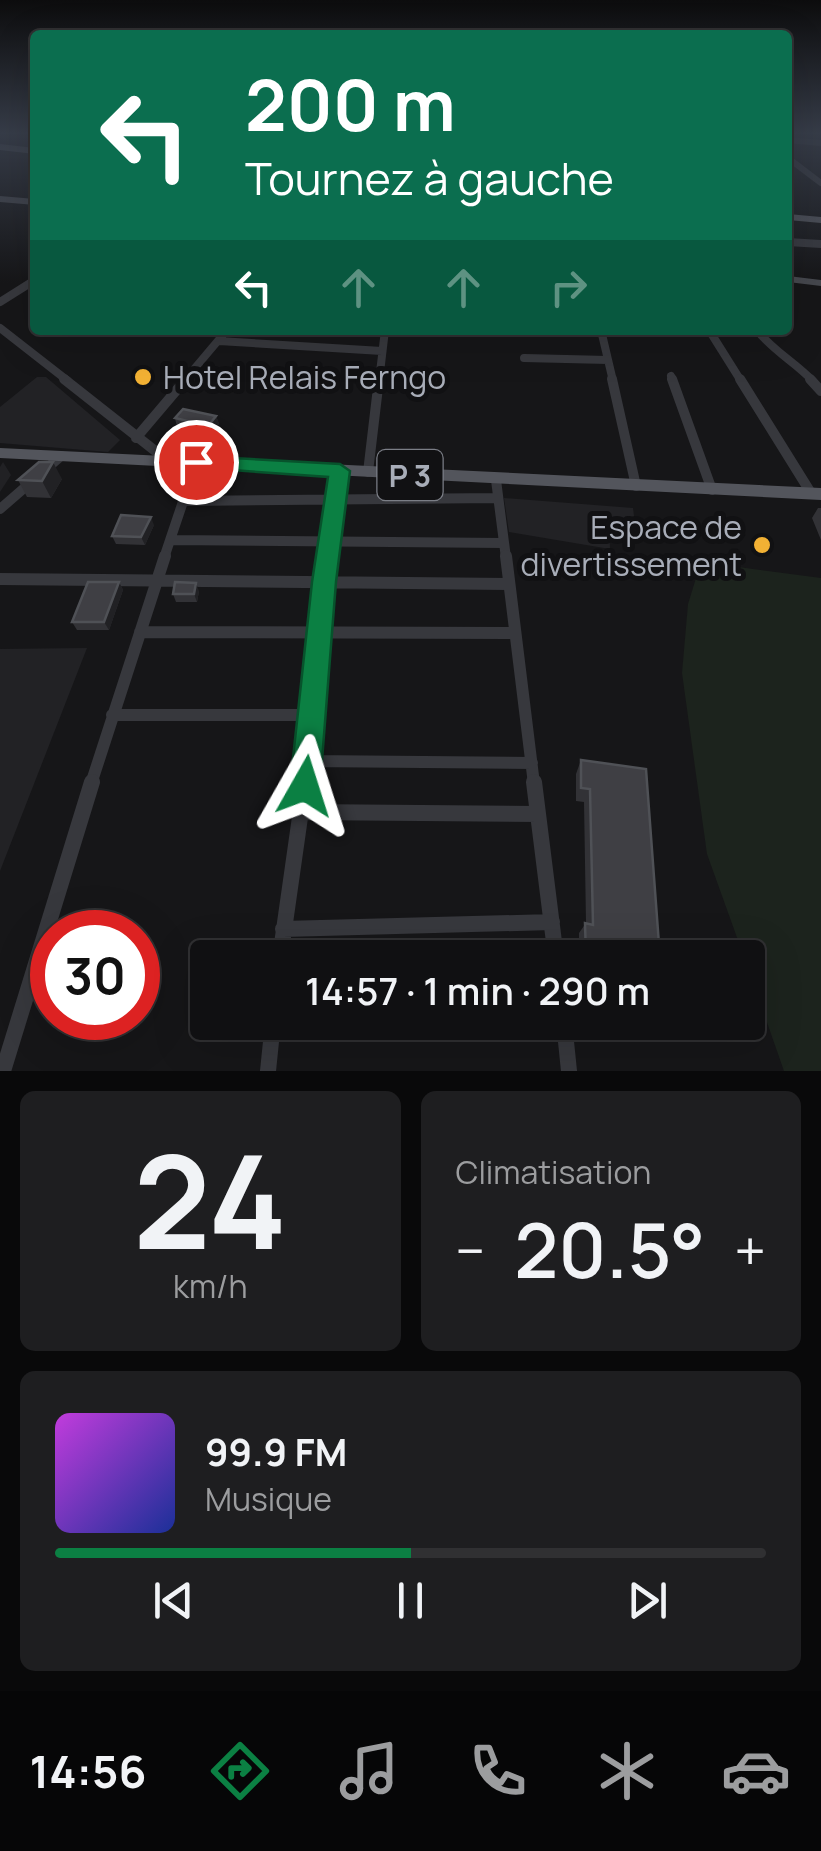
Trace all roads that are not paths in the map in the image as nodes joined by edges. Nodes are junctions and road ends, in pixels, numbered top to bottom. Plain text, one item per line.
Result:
1 (0, 199) edge
2 (30, 202) edge
3 (792, 215) edge
4 (821, 218) edge
5 (792, 242) edge
6 (821, 244) edge
7 (792, 279) edge
8 (821, 283) edge
9 (30, 286) edge
10 (0, 302) edge
11 (0, 328) edge
12 (224, 335) edge
13 (384, 335) edge
14 (602, 335) edge
15 (712, 335) edge
16 (761, 335) edge
17 (219, 342) junction
18 (382, 351) junction
19 (524, 358) dead end
20 (608, 360) junction
21 (672, 376) dead end
22 (821, 392) edge
23 (136, 438) junction
24 (0, 453) edge
25 (61, 456) junction
26 (168, 461) junction
27 (196, 462) junction
28 (340, 471) junction
29 (368, 472) junction
30 (496, 480) junction
31 (636, 486) junction
32 (712, 490) junction
33 (816, 494) edge
34 (497, 498) junction
35 (335, 500) junction
36 (184, 501) junction
37 (0, 509) edge
38 (171, 540) junction
39 (330, 541) junction
40 (504, 543) junction
41 (0, 579) edge
42 (157, 582) junction
43 (324, 582) junction
44 (508, 584) junction
45 (319, 630) junction
46 (140, 632) junction
47 (516, 633) junction
48 (112, 715) junction
49 (312, 715) junction
50 (308, 761) junction
51 (532, 763) junction
52 (302, 812) junction
53 (538, 814) junction
54 (552, 922) junction
55 (283, 929) junction
56 (282, 940) edge
57 (554, 940) edge
58 (6, 1038) edge
59 (271, 1040) edge
60 (566, 1040) edge
61 (3, 1071) edge
62 (268, 1071) edge
63 (570, 1071) edge

1 - 2 main road
3 - 4 main road
5 - 6 street
7 - 8 main road
9 - 10 street
11 - 23 street
12 - 17 street
13 - 18 street
14 - 20 street
15 - 33 street
16 - 22 street
17 - 18 street
17 - 23 street
18 - 29 street
19 - 20 street
20 - 31 street
21 - 32 street
23 - 26 street
24 - 25 main road, P 3
25 - 26 main road, P 3
25 - 37 street
26 - 27 main road, P 3
27 - 28 main road, P 3
27 - 36 street
28 - 29 main road, P 3
28 - 35 street
29 - 30 main road, P 3
30 - 31 main road, P 3
30 - 34 street
31 - 32 main road, P 3
32 - 33 main road, P 3
34 - 35 street
34 - 40 street
35 - 36 street
35 - 39 street
36 - 38 street
38 - 39 street
38 - 42 street
39 - 40 street
39 - 43 street
40 - 44 street
41 - 42 street
42 - 43 street
42 - 46 street
43 - 44 street
43 - 45 street
44 - 47 street
45 - 46 street
45 - 47 street
45 - 49 street
46 - 48 street
47 - 51 street
48 - 49 street
48 - 58 street
49 - 50 street
50 - 51 street
50 - 52 street
51 - 53 street
52 - 53 street
52 - 55 street
53 - 54 street
54 - 55 street
54 - 57 street
55 - 56 street
58 - 61 street
59 - 62 street
60 - 63 street

